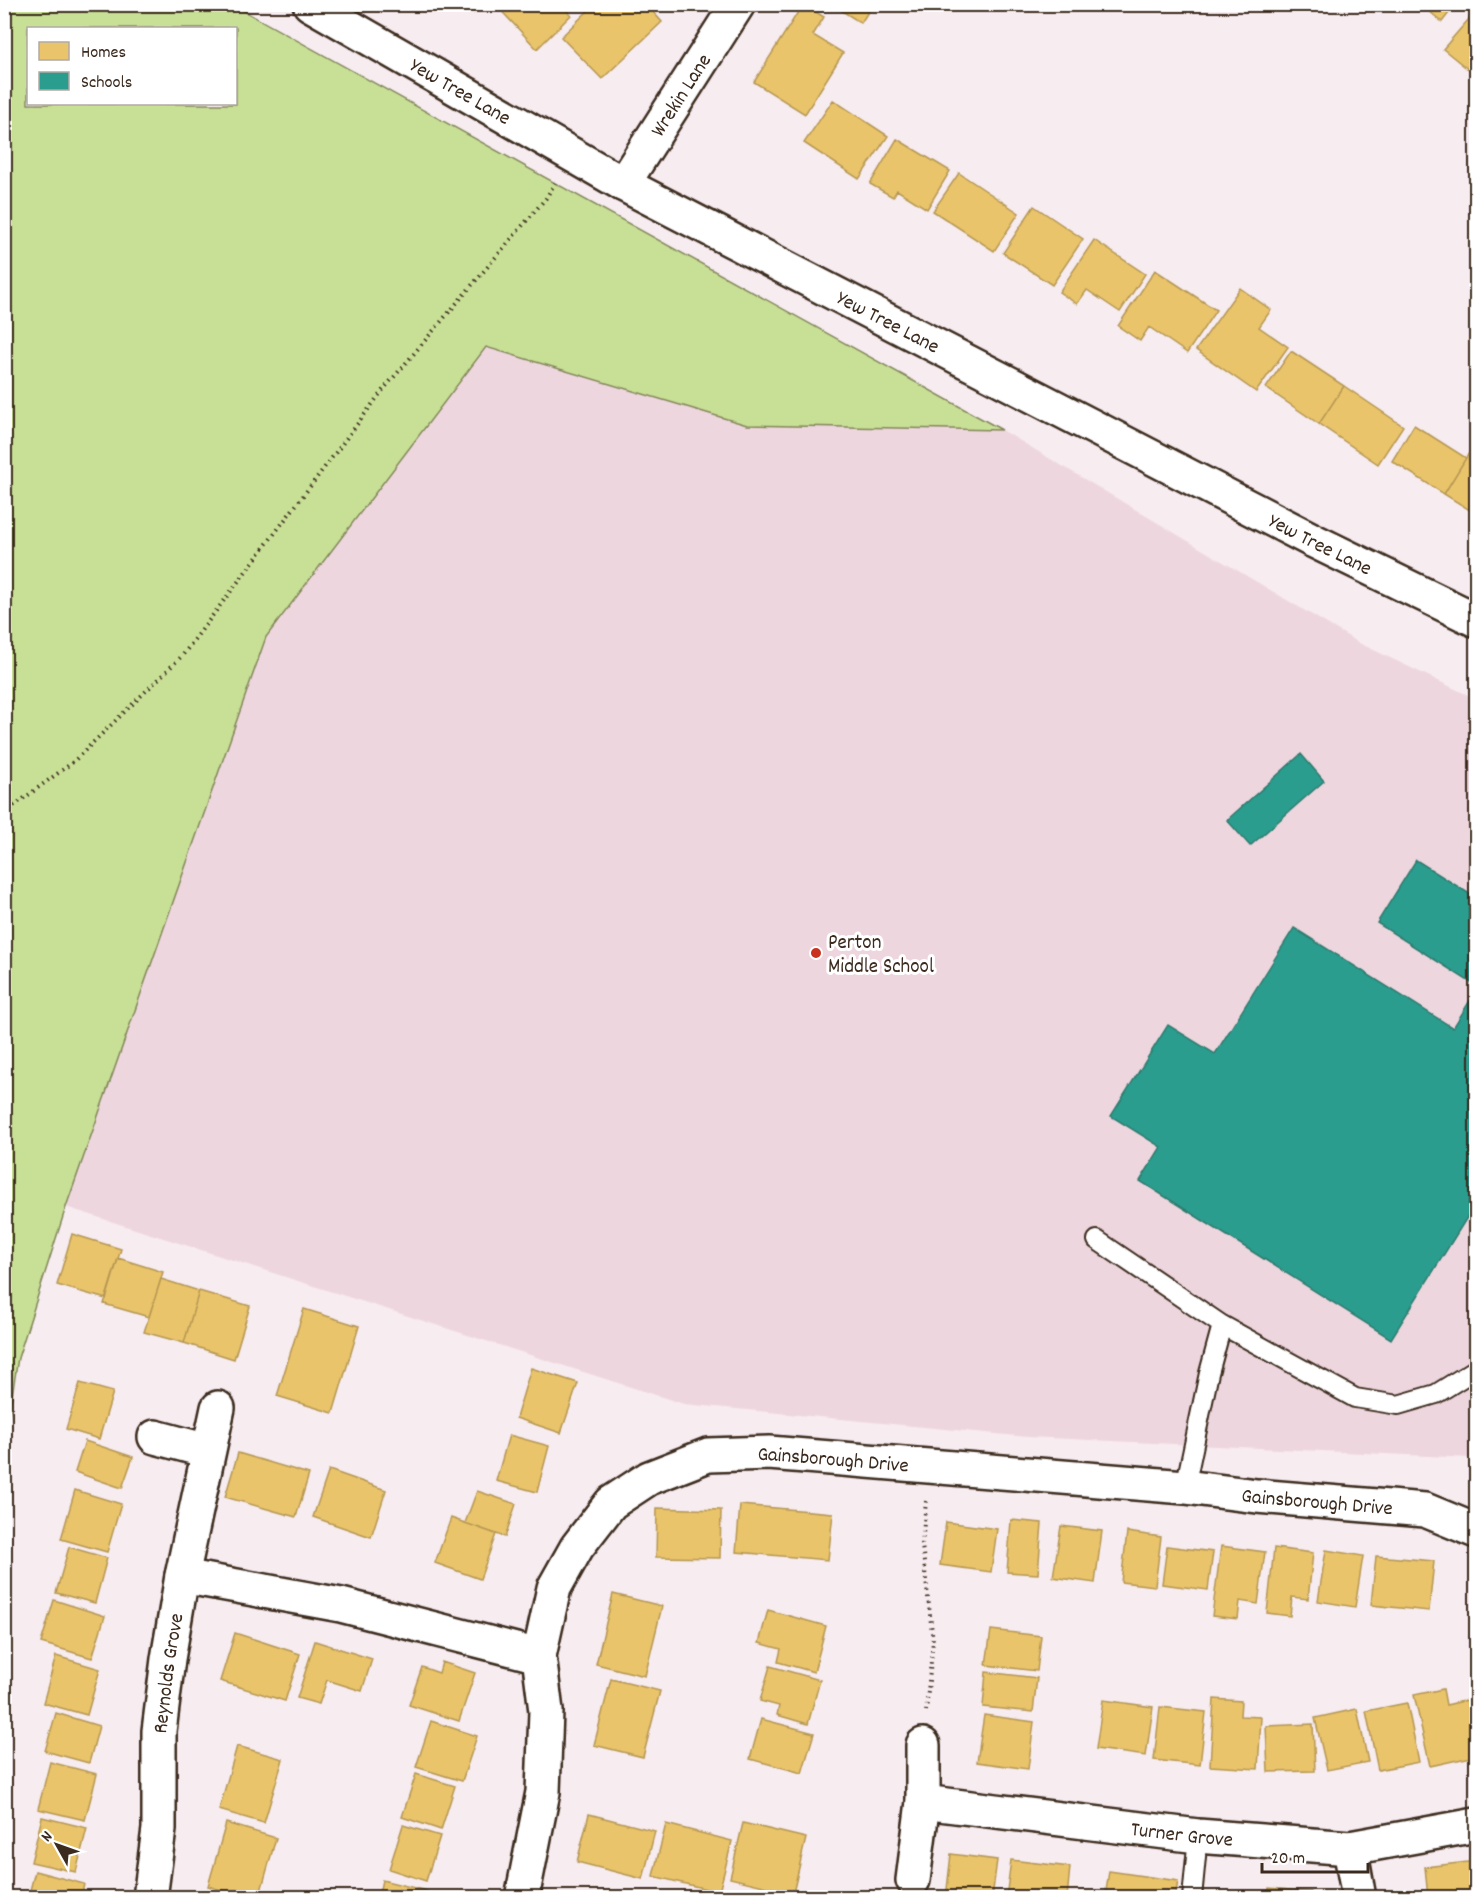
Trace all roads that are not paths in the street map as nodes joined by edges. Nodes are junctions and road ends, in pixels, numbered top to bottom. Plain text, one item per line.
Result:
1 (310, 4) edge
2 (738, 4) edge
3 (623, 184) junction
4 (1476, 620) edge
5 (1096, 1240) dead end
6 (1222, 1324) junction
7 (1476, 1370) edge
8 (218, 1408) dead end
9 (155, 1437) dead end
10 (208, 1451) junction
11 (1185, 1487) junction
12 (1476, 1532) edge
13 (182, 1576) junction
14 (539, 1656) junction
15 (923, 1745) road end
16 (923, 1802) junction
17 (1476, 1825) edge
18 (1198, 1836) junction
19 (1350, 1848) junction
20 (913, 1880) dead end
21 (150, 1898) edge
22 (522, 1898) edge
23 (1192, 1898) edge
24 (1359, 1898) edge

1 - 3 street, Yew Tree Lane
2 - 3 street, Wrekin Lane
3 - 4 street, Yew Tree Lane
5 - 6 lane
6 - 7 lane
6 - 11 lane
8 - 10 street, Reynolds Grove
9 - 10 street
10 - 13 street, Reynolds Grove
11 - 12 street, Gainsborough Drive
11 - 14 street, Gainsborough Drive
13 - 14 street
13 - 21 street, Reynolds Grove
14 - 22 street, Gainsborough Drive
15 - 16 street
16 - 18 street, Turner Grove
16 - 20 street
17 - 19 street, Turner Grove
18 - 19 street, Turner Grove
18 - 23 lane
19 - 24 street

